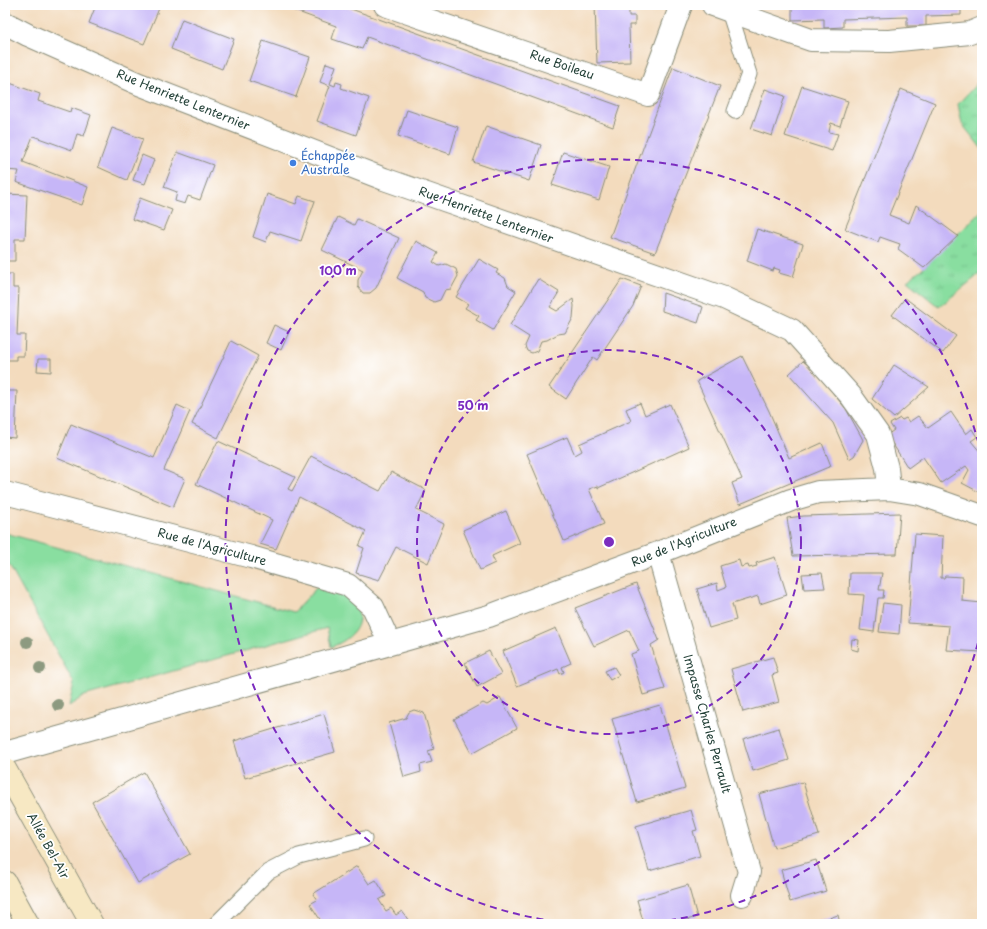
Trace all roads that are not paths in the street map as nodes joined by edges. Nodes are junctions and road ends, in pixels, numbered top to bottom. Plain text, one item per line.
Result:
1 (385, 5) edge
2 (681, 5) edge
3 (721, 8) edge
4 (5, 22) edge
5 (982, 28) edge
6 (735, 111) dead end
7 (889, 489) junction
8 (5, 493) edge
9 (982, 516) edge
10 (658, 553) junction
11 (390, 644) junction
12 (5, 753) edge
13 (5, 769) edge
14 (364, 839) dead end
15 (5, 882) edge
16 (742, 895) dead end
17 (28, 924) edge
18 (92, 924) edge
19 (216, 924) edge

1 - 2 street, Rue Boileau
3 - 5 street
3 - 6 lane
4 - 7 street, Rue Henriette Lenternier
7 - 9 street, Rue de l'Agriculture
7 - 10 street, Rue de l'Agriculture
8 - 11 street, Rue de l'Agriculture
10 - 11 street, Rue de l'Agriculture
10 - 16 street, Impasse Charles Perrault
11 - 12 street, Rue de l'Agriculture
13 - 18 street, Allée Bel-Air
14 - 19 lane
15 - 17 street

